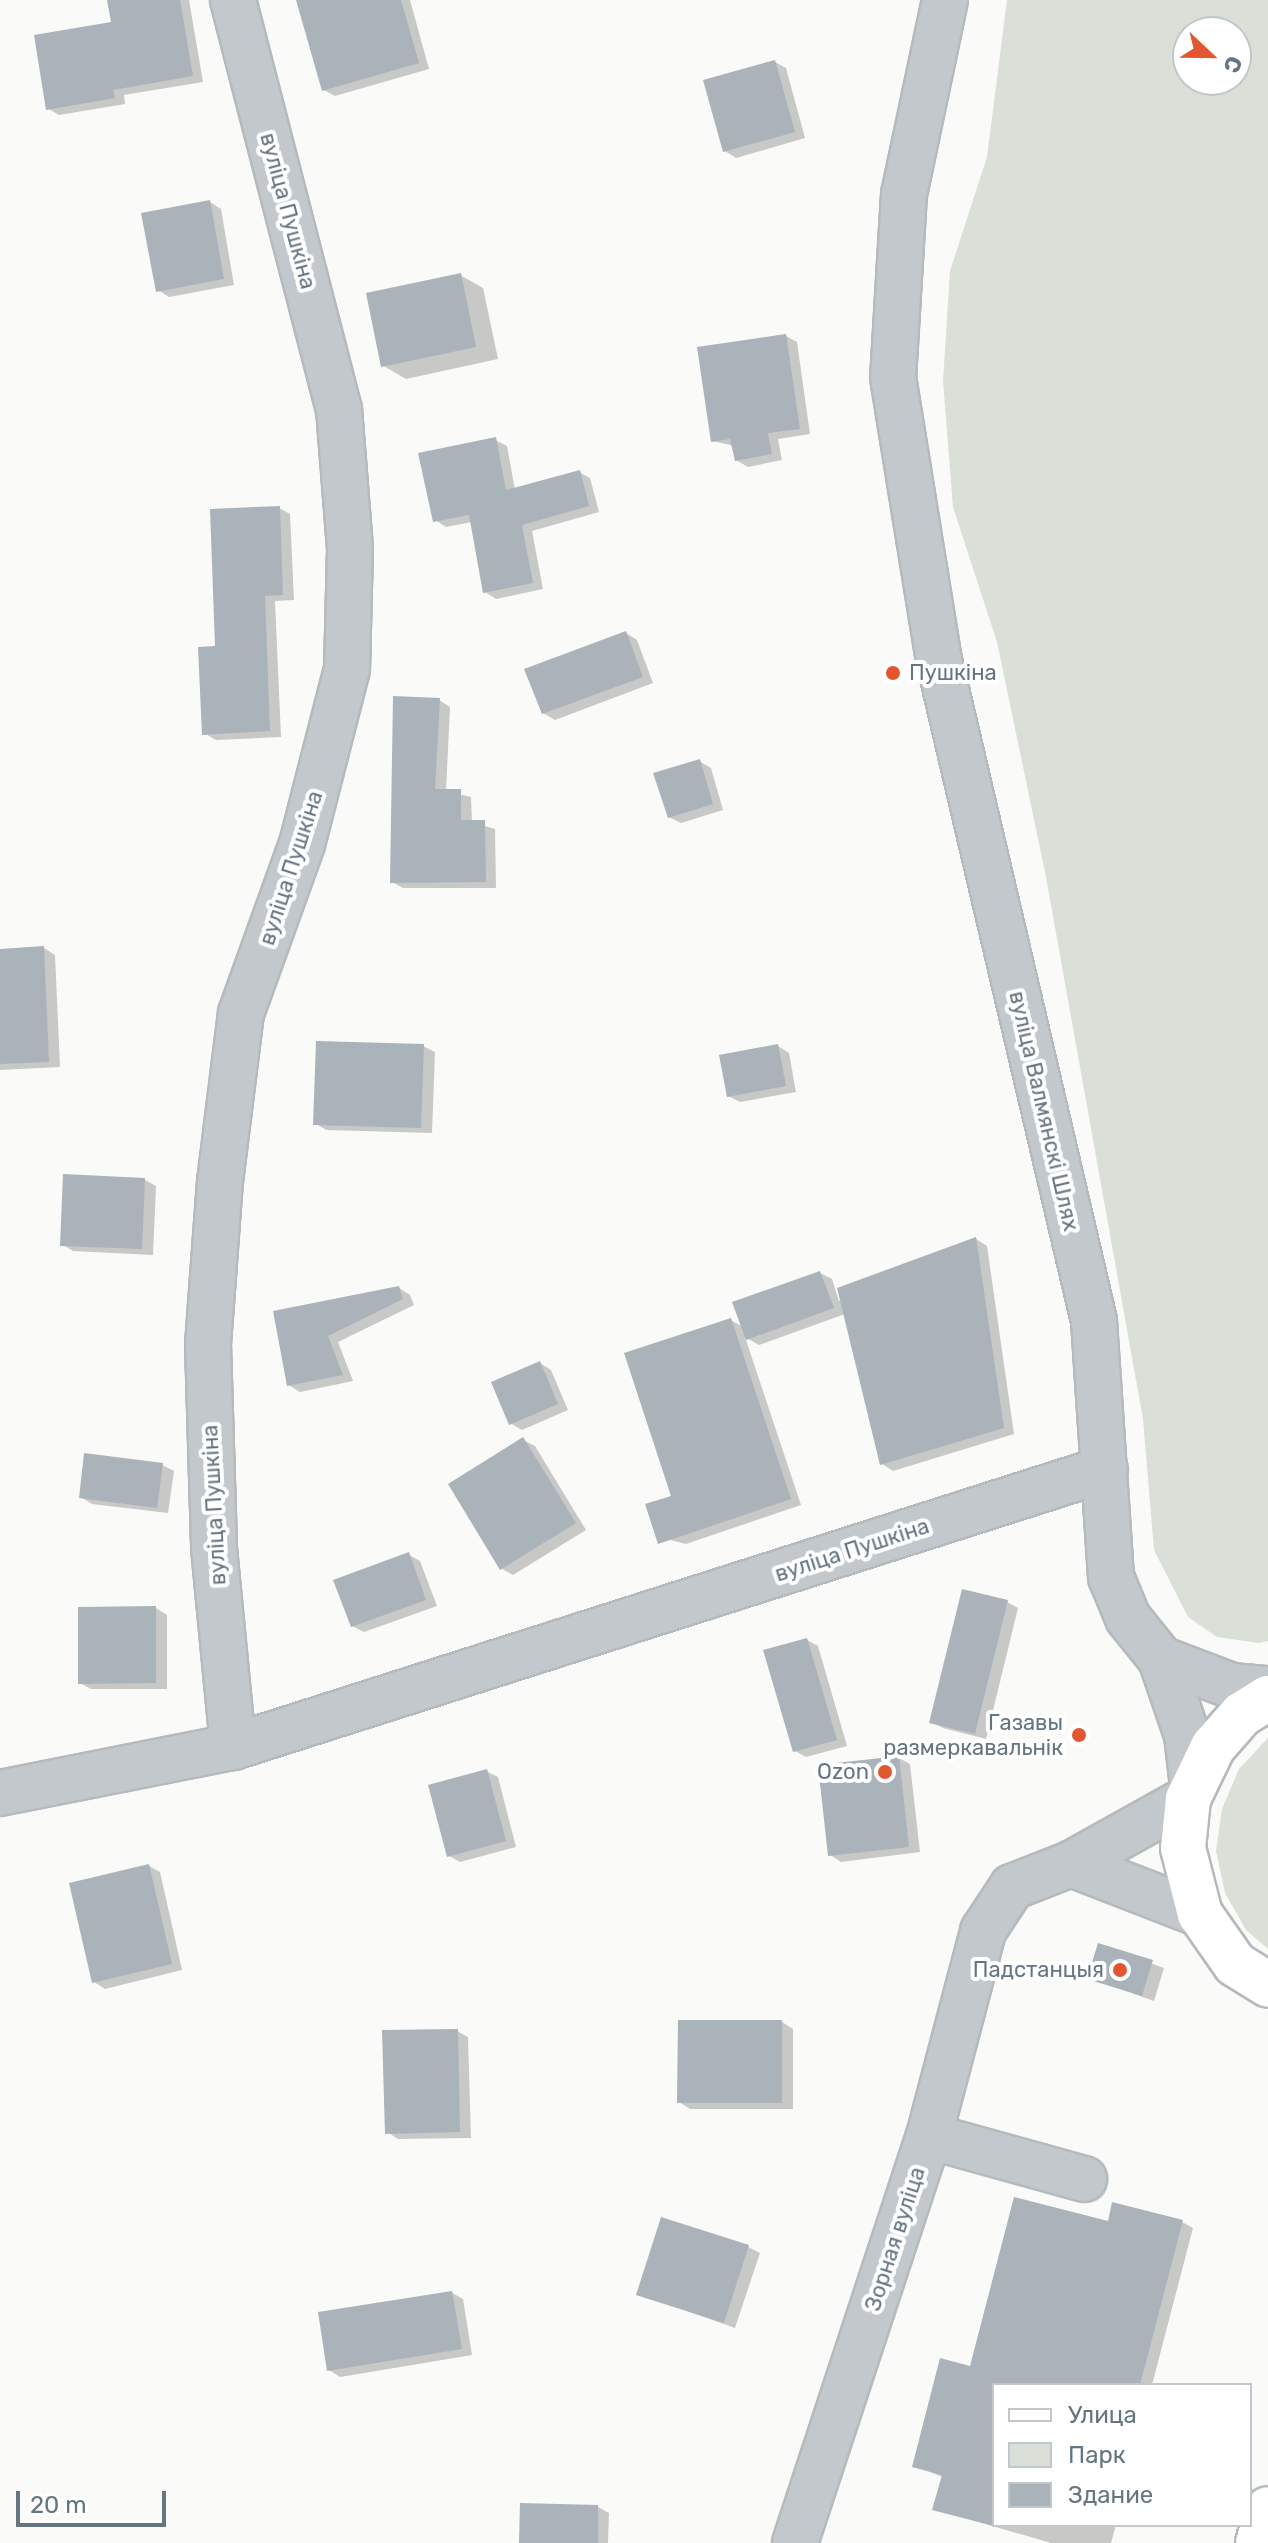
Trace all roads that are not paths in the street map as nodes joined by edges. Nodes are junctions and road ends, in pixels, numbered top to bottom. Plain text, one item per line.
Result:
1 (233, 0) edge
2 (945, 0) edge
3 (1105, 1469) junction
4 (1161, 1659) junction
5 (1268, 1689) edge
6 (1268, 1698) edge
7 (233, 1747) junction
8 (0, 1793) edge
9 (1190, 1793) junction
10 (1071, 1864) junction
11 (1200, 1914) junction
12 (1268, 1985) edge
13 (929, 2136) junction
14 (1084, 2179) dead end
15 (1268, 2509) edge
16 (795, 2543) edge
17 (1258, 2543) edge

1 - 7 street, вуліца Пушкіна
2 - 3 street, вуліца Валмянскі Шлях
3 - 4 street, вуліца Валмянскі Шлях
3 - 7 street, вуліца Пушкіна
4 - 5 street
4 - 9 street, вуліца Валмянскі Шлях
6 - 9 main road
7 - 8 street, вуліца Пушкіна
9 - 10 street, Зорная вуліца
9 - 11 main road, вуліца Валмянскі Шлях
10 - 11 street
10 - 13 street, Зорная вуліца
11 - 12 main road, вуліца Валмянскі Шлях
13 - 14 street
13 - 16 street, Зорная вуліца
15 - 17 main road

